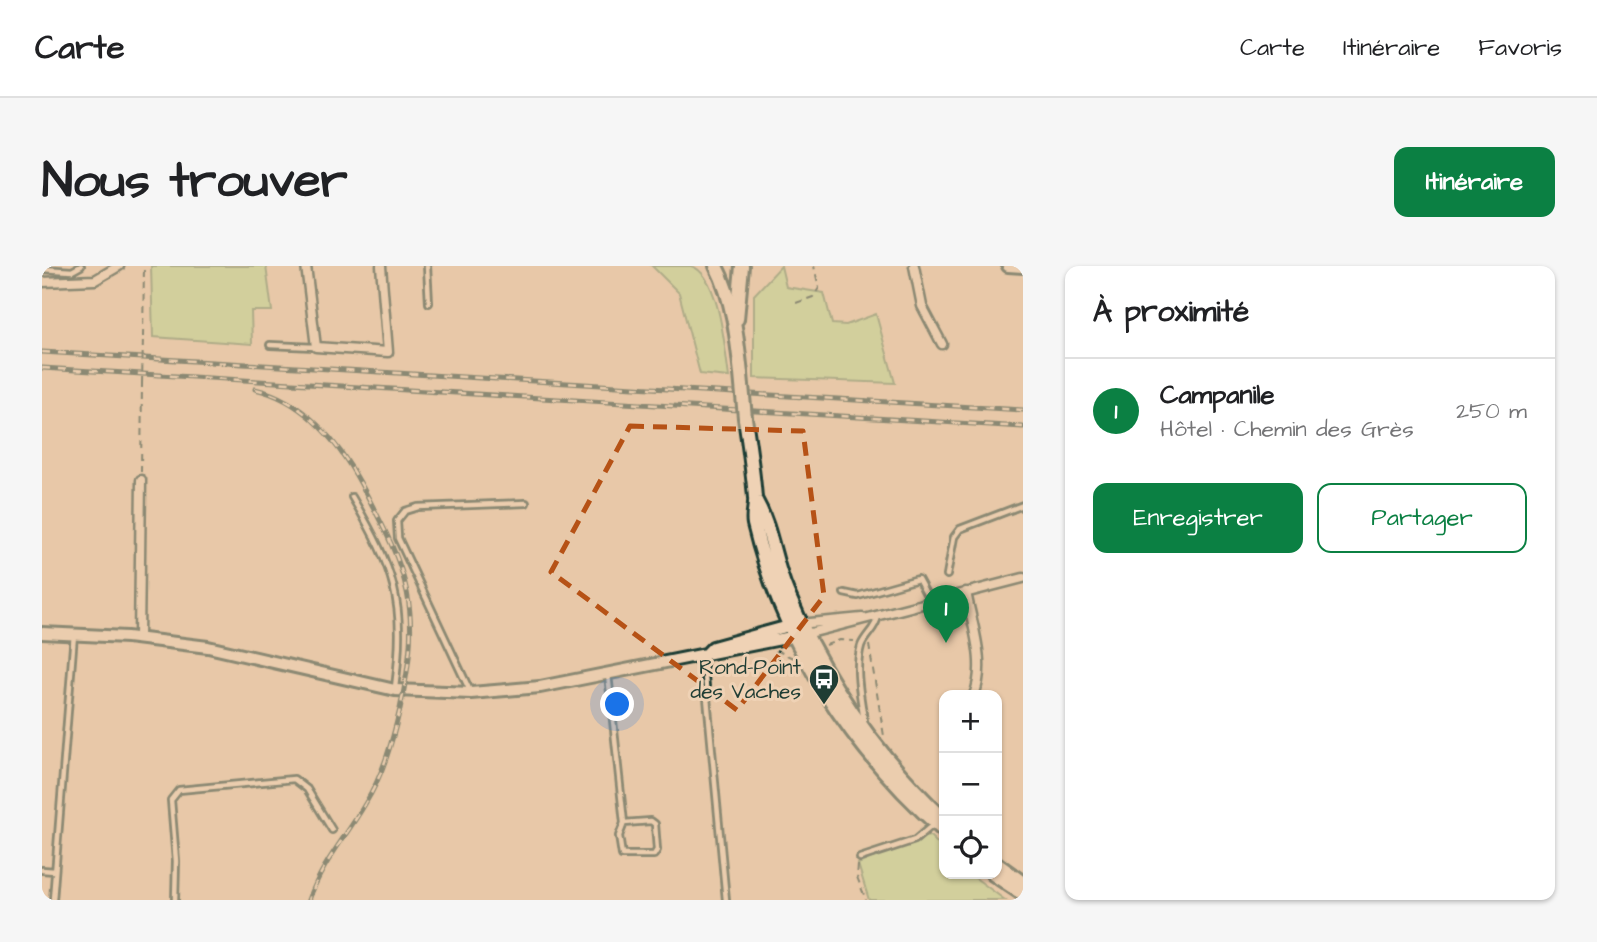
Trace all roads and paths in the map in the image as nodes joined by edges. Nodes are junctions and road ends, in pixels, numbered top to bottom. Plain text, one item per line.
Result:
1 (82, 266) edge
2 (119, 266) edge
3 (144, 266) edge
4 (306, 266) edge
5 (381, 266) edge
6 (426, 266) edge
7 (716, 266) edge
8 (742, 266) edge
9 (814, 266) edge
10 (914, 266) edge
11 (1008, 266) edge
12 (1023, 267) edge
13 (42, 269) edge
14 (42, 282) edge
15 (429, 303) dead end
16 (796, 303) dead end
17 (736, 330) junction
18 (942, 344) dead end
19 (270, 345) dead end
20 (316, 347) junction
21 (141, 480) joint
22 (352, 497) dead end
23 (526, 503) dead end
24 (1023, 505) edge
25 (947, 575) dead end
26 (1023, 578) edge
27 (966, 592) junction
28 (844, 593) dead end
29 (930, 601) junction
30 (878, 613) junction
31 (797, 630) junction
32 (42, 633) edge
33 (74, 634) junction
34 (139, 638) junction
35 (858, 642) dead end
36 (867, 644) dead end
37 (771, 647) dead end
38 (818, 649) dead end
39 (706, 653) junction
40 (799, 659) dead end
41 (608, 672) junction
42 (395, 690) junction
43 (976, 690) edge
44 (471, 693) junction
45 (866, 732) junction
46 (885, 738) dead end
47 (939, 822) edge
48 (939, 822) edge
49 (624, 823) junction
50 (939, 825) edge
51 (332, 830) dead end
52 (860, 858) joint
53 (1002, 868) edge
54 (42, 870) edge
55 (55, 871) junction
56 (1000, 879) edge
57 (1023, 883) edge
58 (1023, 894) edge
59 (53, 900) edge
60 (175, 900) edge
61 (726, 900) edge
62 (866, 900) edge

1 - 13 lane
2 - 14 street
3 - 21 path, bridge
4 - 20 street
5 - 20 street
6 - 15 lane
7 - 17 main road
8 - 17 main road
9 - 16 path
10 - 18 street
11 - 12 street
17 - 31 main road, bridge
19 - 20 lane
21 - 34 street
22 - 42 lane
23 - 44 lane
24 - 25 lane
26 - 27 street
27 - 29 street
27 - 43 street
28 - 29 lane
29 - 30 street
30 - 31 street
30 - 45 lane
31 - 39 street
31 - 45 main road
31 - 47 main road
32 - 33 street
33 - 34 street
33 - 55 lane
34 - 42 street
35 - 38 path
36 - 46 path
37 - 40 path
39 - 41 street
39 - 61 lane
41 - 44 street
41 - 49 lane
42 - 44 street
45 - 48 main road
49 - 49 lane
50 - 52 lane
51 - 60 lane
52 - 62 path
53 - 57 main road
54 - 55 lane
55 - 59 lane
56 - 58 main road

